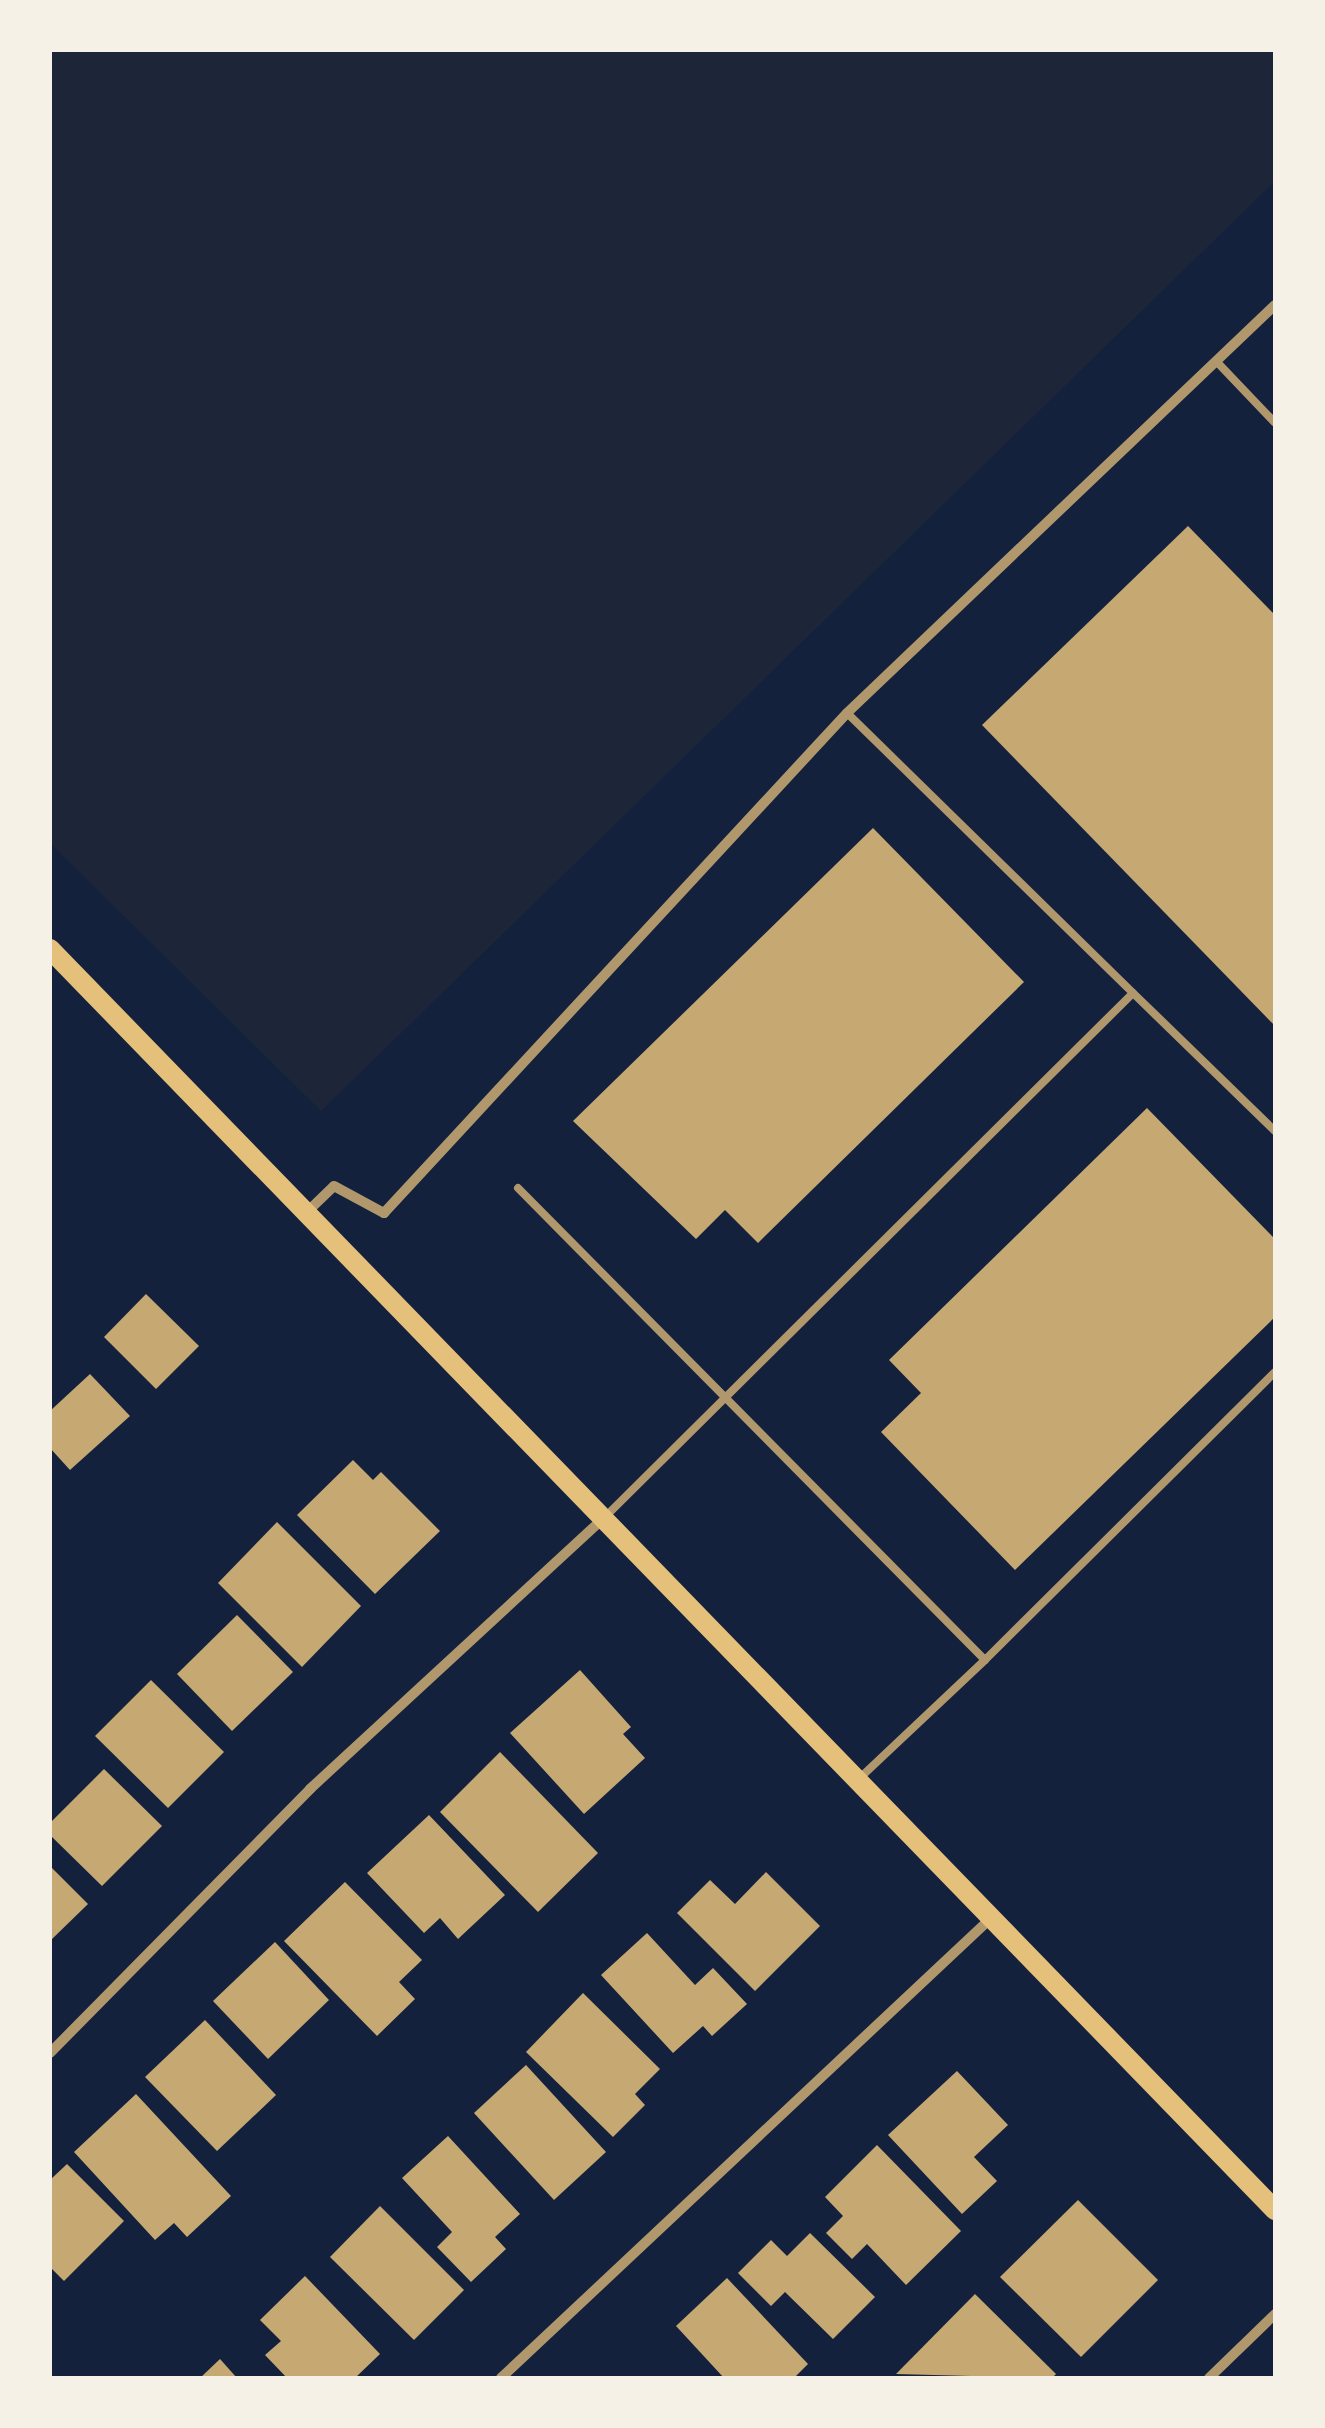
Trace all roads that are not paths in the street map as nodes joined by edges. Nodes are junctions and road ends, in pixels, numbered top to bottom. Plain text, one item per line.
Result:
1 (1275, 305) edge
2 (1217, 362) junction
3 (1275, 423) edge
4 (847, 713) junction
5 (50, 949) edge
6 (1133, 992) junction
7 (1275, 1131) edge
8 (518, 1188) dead end
9 (306, 1213) junction
10 (1275, 1372) edge
11 (726, 1397) junction
12 (603, 1519) junction
13 (985, 1660) junction
14 (857, 1780) junction
15 (991, 1918) junction
16 (50, 2054) edge
17 (1275, 2210) edge
18 (1275, 2314) edge
19 (500, 2378) edge
20 (1209, 2378) edge

1 - 2 street
2 - 3 lane
2 - 4 street
4 - 6 lane
4 - 9 street
5 - 9 main road
6 - 7 lane
6 - 11 lane
8 - 11 lane
9 - 12 main road
10 - 13 lane
11 - 12 lane
11 - 13 lane
12 - 14 main road
12 - 16 street
13 - 14 lane
14 - 15 main road
15 - 17 main road
15 - 19 street
18 - 20 street

